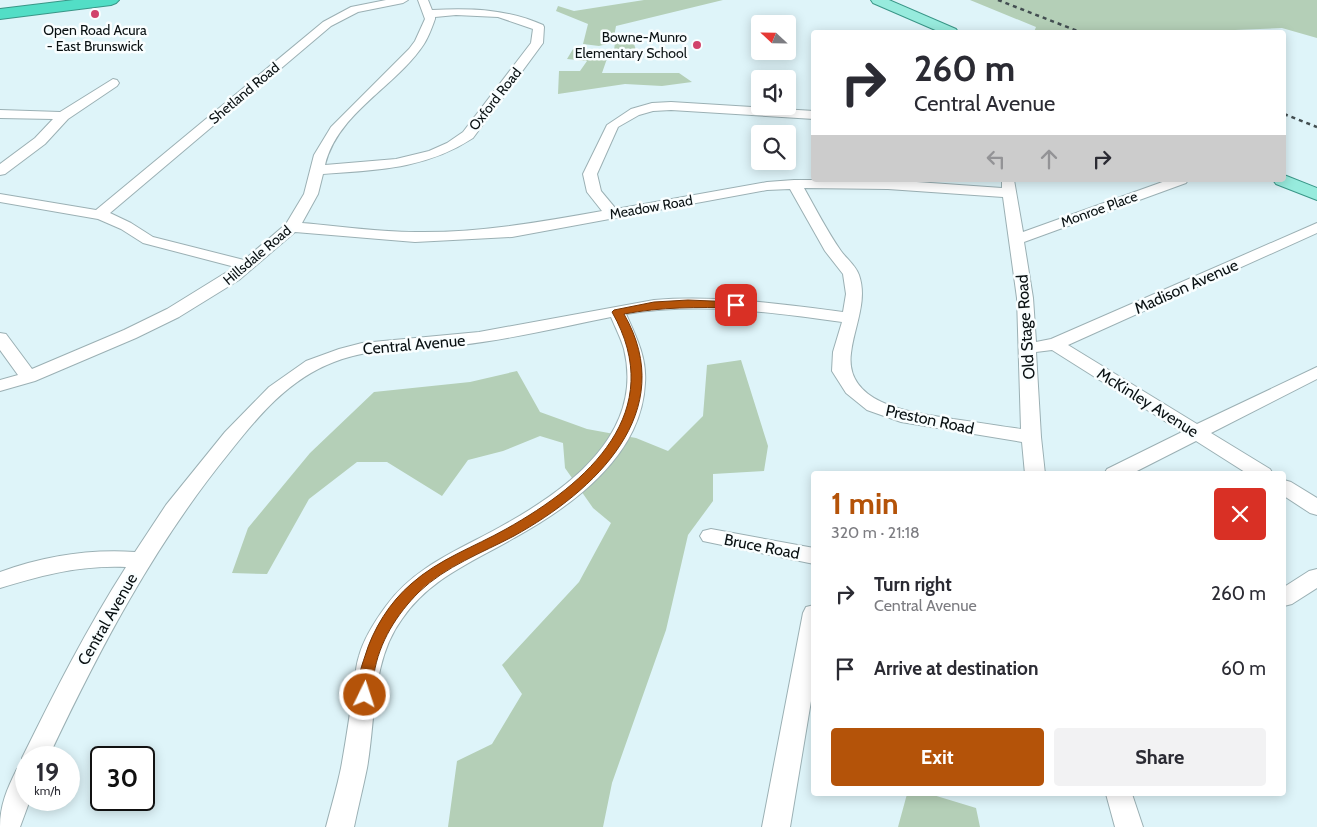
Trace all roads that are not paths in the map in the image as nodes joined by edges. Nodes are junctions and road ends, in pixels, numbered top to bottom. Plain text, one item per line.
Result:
1 (54, 0) edge
2 (111, 0) edge
3 (403, 0) edge
4 (878, 0) edge
5 (0, 7) edge
6 (425, 7) edge
7 (0, 14) edge
8 (946, 30) edge
9 (113, 83) dead end
10 (0, 114) edge
11 (811, 115) edge
12 (63, 116) junction
13 (318, 170) junction
14 (0, 171) edge
15 (843, 182) edge
16 (896, 182) edge
17 (1175, 182) edge
18 (1286, 182) edge
19 (794, 184) junction
20 (1009, 186) edge
21 (1317, 195) edge
22 (0, 198) edge
23 (612, 214) junction
24 (99, 215) junction
25 (292, 227) junction
26 (1317, 227) edge
27 (1018, 239) junction
28 (247, 265) junction
29 (618, 312) junction
30 (851, 318) junction
31 (0, 338) edge
32 (1055, 344) junction
33 (1028, 348) junction
34 (1317, 372) edge
35 (29, 377) junction
36 (0, 386) edge
37 (1197, 432) junction
38 (1031, 437) junction
39 (1036, 471) edge
40 (1120, 471) edge
41 (1258, 471) edge
42 (1286, 488) edge
43 (1317, 508) edge
44 (710, 536) dead end
45 (811, 555) edge
46 (141, 560) junction
47 (1317, 577) edge
48 (0, 580) edge
49 (1286, 597) edge
50 (811, 630) edge
51 (41, 746) edge
52 (1120, 796) edge
53 (15, 804) edge
54 (6, 827) edge
55 (340, 827) edge
56 (776, 827) edge
57 (1128, 827) edge

1 - 5 highway
2 - 7 highway
3 - 24 street, Shetland Road
4 - 8 main road
6 - 13 street, Hillsdale Road
6 - 13 street, Oxford Road
9 - 12 street
10 - 12 street
11 - 23 street
12 - 14 street
13 - 25 street, Hillsdale Road
15 - 19 street, Meadow Road
16 - 20 street, Meadow Road
17 - 27 street, Monroe Place
18 - 21 main road
19 - 23 street, Meadow Road
19 - 30 street, Preston Road
20 - 27 street, Old Stage Road
22 - 24 street
23 - 25 street, Meadow Road
24 - 28 street
25 - 28 street, Hillsdale Road
26 - 32 street, Madison Avenue
27 - 33 street, Old Stage Road
28 - 35 street, Hillsdale Road
29 - 30 street, Central Avenue
29 - 46 street, Central Avenue
29 - 55 street
30 - 38 street, Preston Road
31 - 35 street
32 - 33 street
32 - 37 street, McKinley Avenue
33 - 38 street, Old Stage Road
34 - 37 street
35 - 36 street, Hillsdale Road
37 - 40 street
37 - 41 street, McKinley Avenue
38 - 39 street, Old Stage Road
42 - 43 street
44 - 45 street, Bruce Road
46 - 48 street
46 - 51 street, Central Avenue
47 - 49 street
50 - 56 street
52 - 57 street
53 - 54 street

